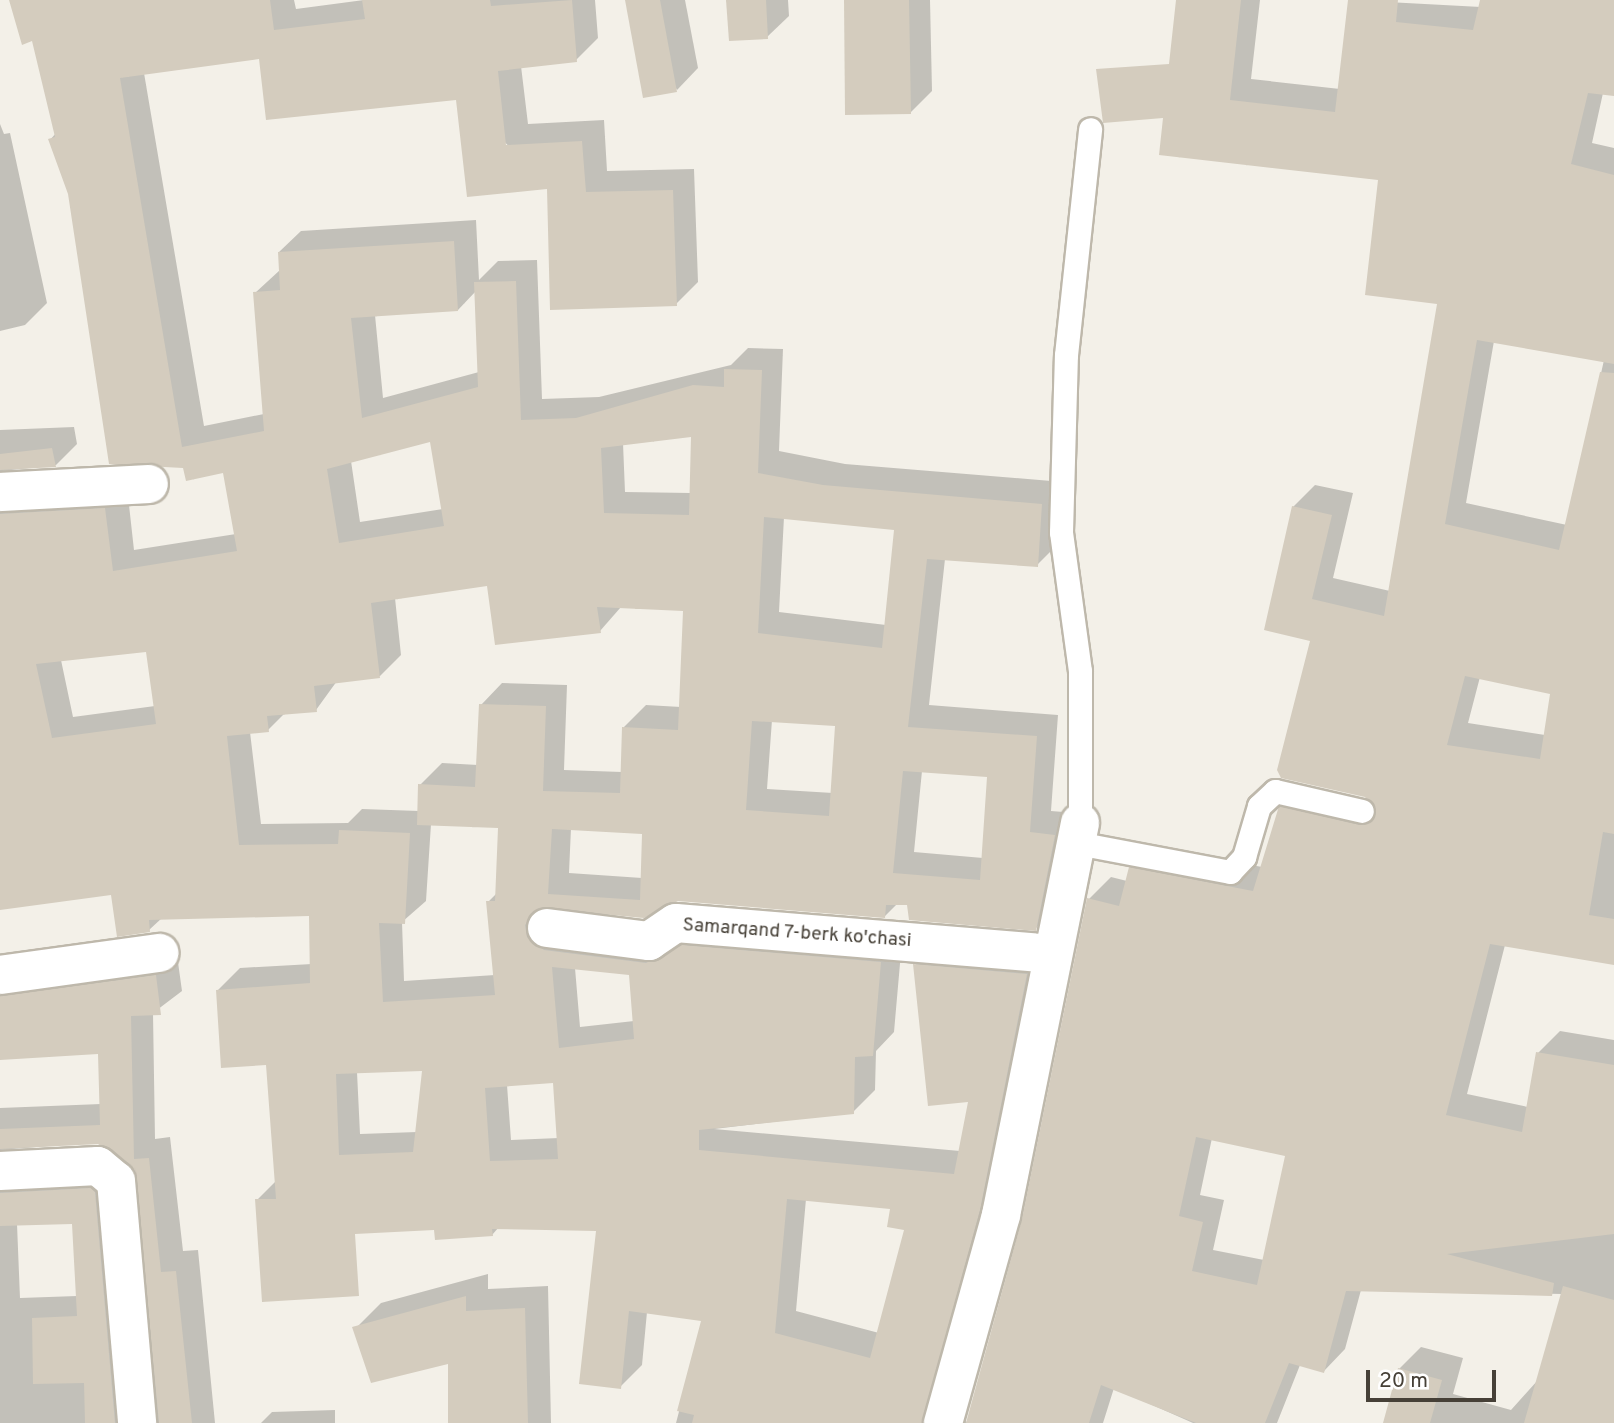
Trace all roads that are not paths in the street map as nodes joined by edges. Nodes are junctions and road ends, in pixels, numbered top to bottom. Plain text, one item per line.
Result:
1 (1090, 129) dead end
2 (149, 484) dead end
3 (0, 492) edge
4 (1362, 811) dead end
5 (1078, 833) junction
6 (547, 928) dead end
7 (159, 953) dead end
8 (1053, 954) junction
9 (0, 975) edge
10 (0, 1171) edge
11 (137, 1423) edge
12 (943, 1423) edge

1 - 5 lane
2 - 3 street
4 - 5 lane
5 - 8 street
6 - 8 street, Samarqand 7-berk ko'chasi
7 - 9 street
8 - 12 street
10 - 11 street

